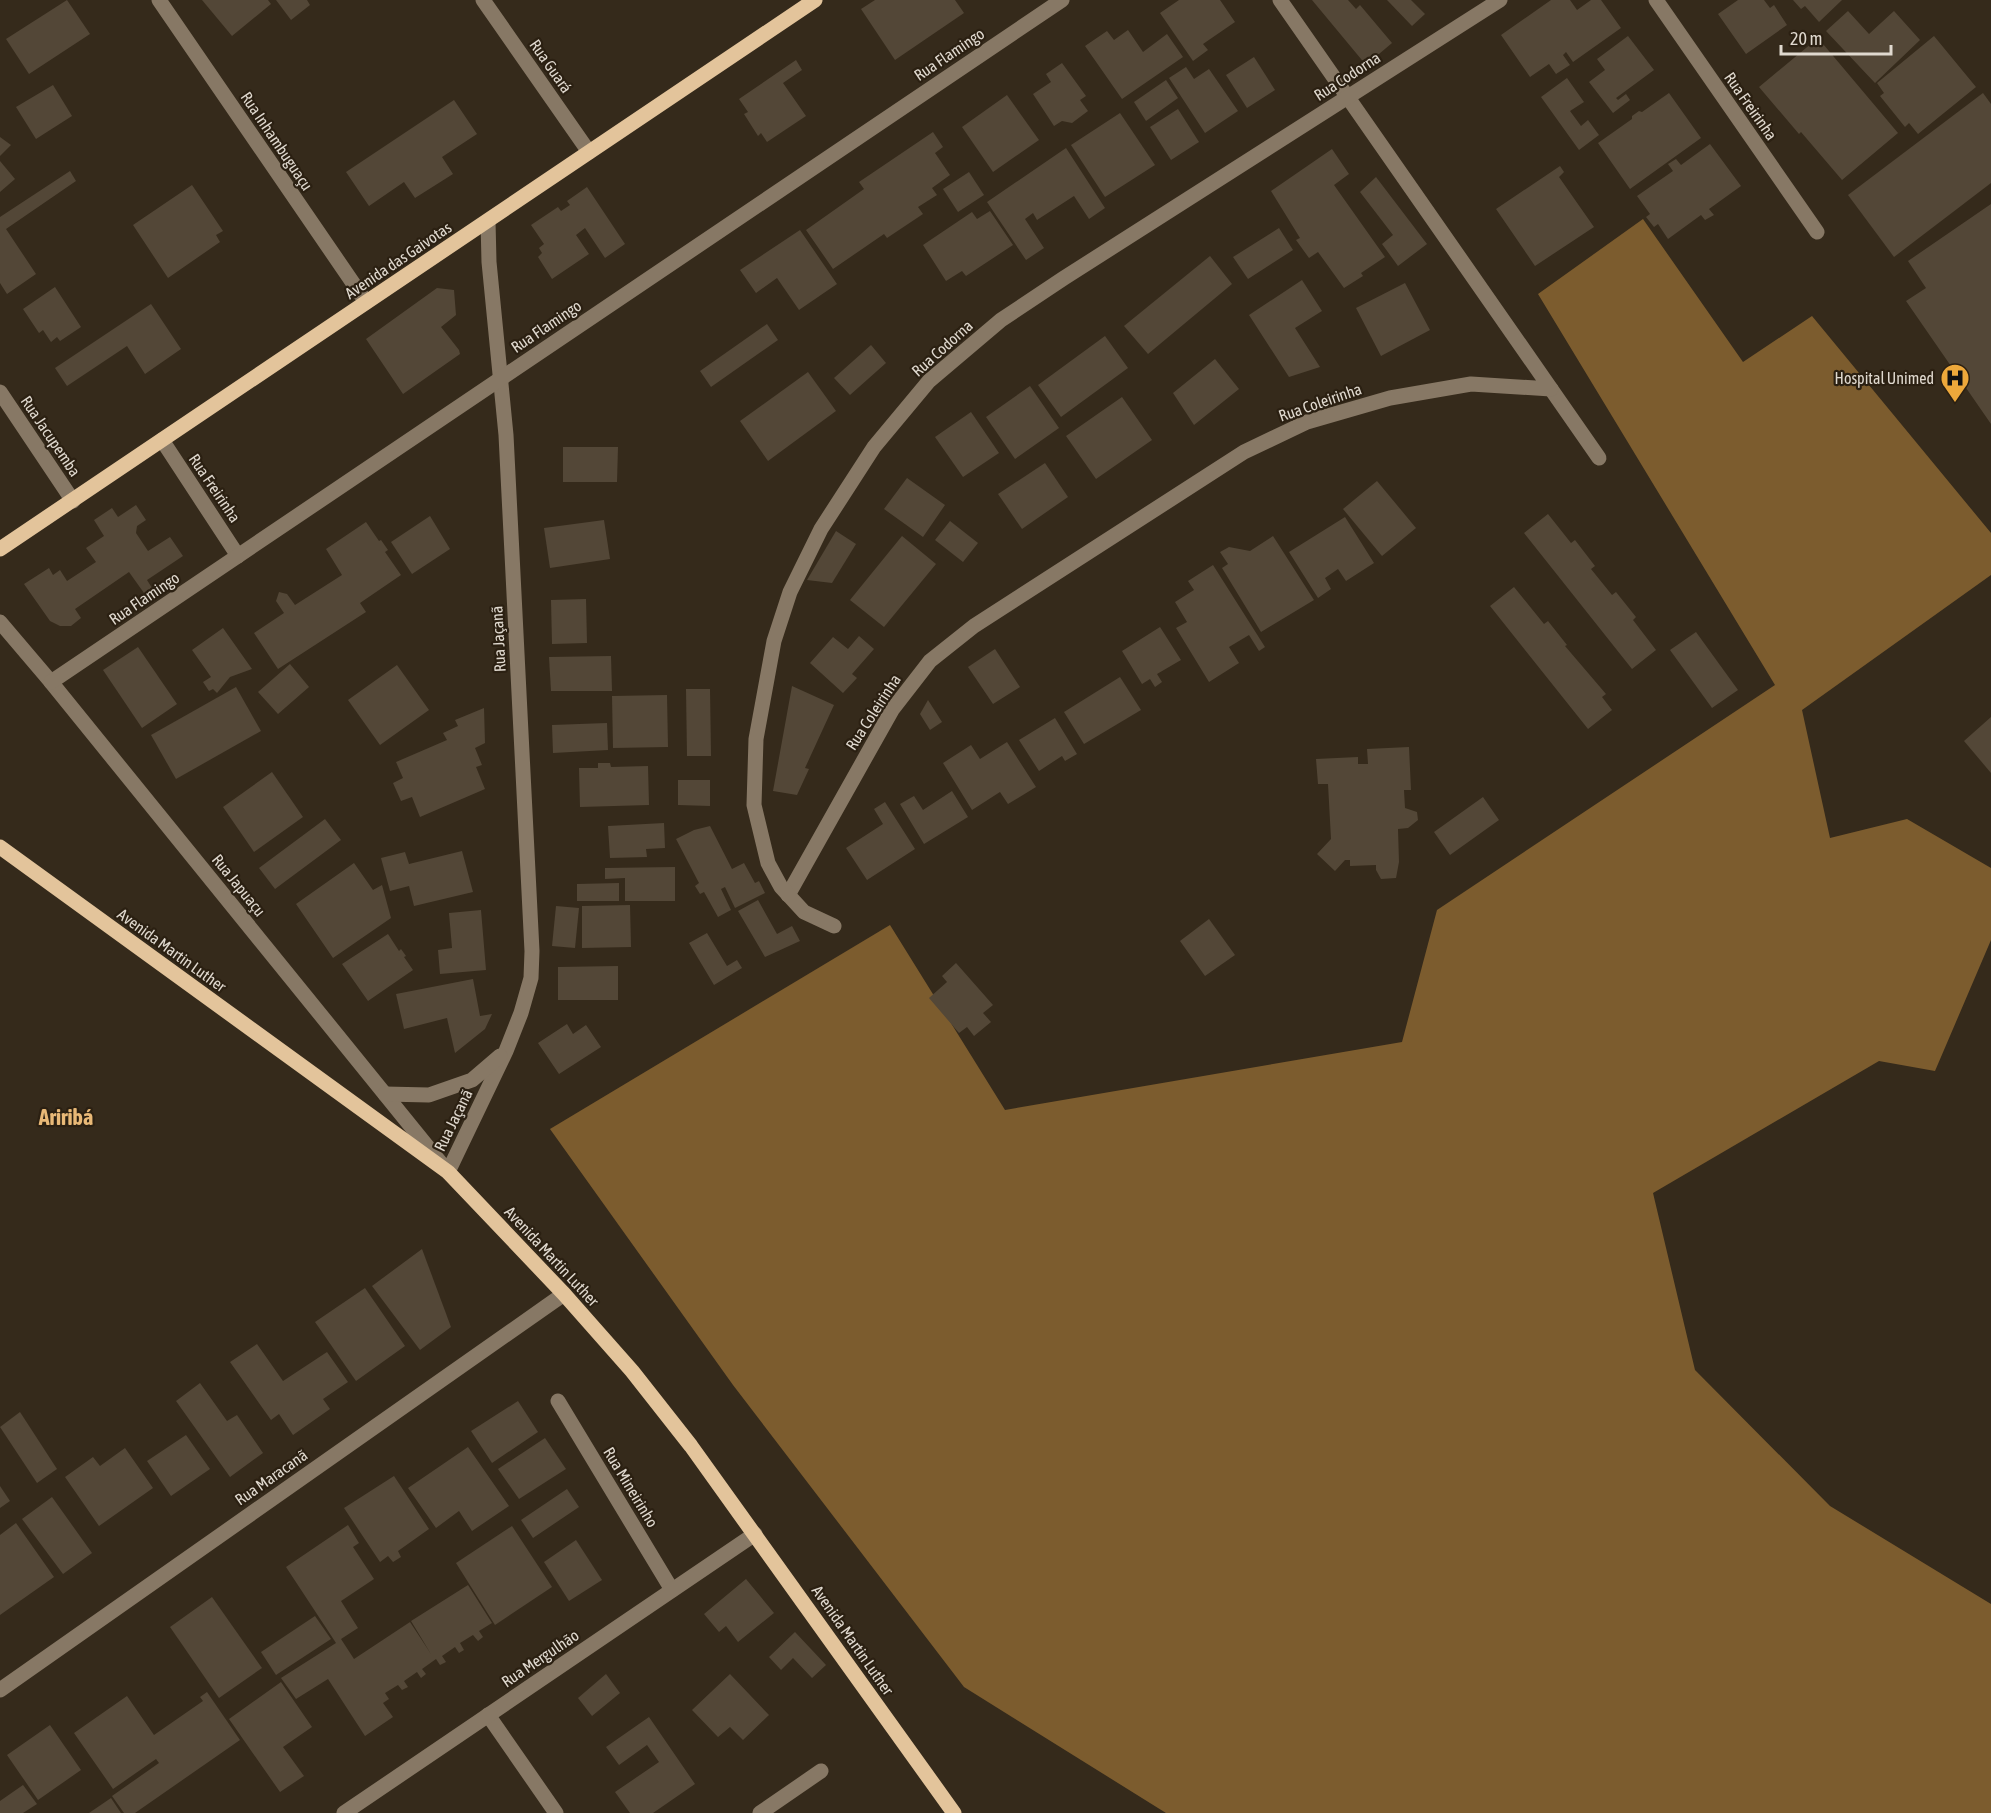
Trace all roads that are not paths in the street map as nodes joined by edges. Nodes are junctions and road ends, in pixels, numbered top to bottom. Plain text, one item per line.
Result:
1 (159, 0) edge
2 (483, 0) edge
3 (1062, 0) edge
4 (1280, 0) edge
5 (1500, 0) edge
6 (1656, 0) edge
7 (809, 2) edge
8 (1348, 97) junction
9 (589, 152) junction
10 (488, 221) junction
11 (1817, 232) dead end
12 (366, 302) junction
13 (500, 379) junction
14 (1551, 389) junction
15 (0, 392) edge
16 (162, 440) junction
17 (1599, 458) dead end
18 (72, 501) junction
19 (0, 549) edge
20 (238, 556) junction
21 (0, 622) edge
22 (51, 682) junction
23 (0, 847) edge
24 (788, 895) junction
25 (834, 926) dead end
26 (506, 1051) junction
27 (385, 1094) junction
28 (448, 1172) junction
29 (564, 1294) junction
30 (558, 1401) dead end
31 (755, 1534) junction
32 (672, 1590) junction
33 (0, 1690) edge
34 (488, 1715) junction
35 (821, 1772) dead end
36 (344, 1813) edge
37 (556, 1813) edge
38 (760, 1813) edge
39 (954, 1813) edge

1 - 12 street, Rua Inhambuguaçu
2 - 9 street, Rua Guará
3 - 13 street, Rua Flamingo
4 - 8 street
5 - 8 street, Rua Codorna
6 - 11 street, Rua Freirinha
7 - 9 main road, Avenida das Gaivotas
8 - 14 street
8 - 24 street, Rua Codorna
9 - 10 main road, Avenida das Gaivotas
10 - 12 main road, Avenida das Gaivotas
10 - 13 street, Rua Jaçanã
12 - 16 main road, Avenida das Gaivotas
13 - 20 street, Rua Flamingo
13 - 26 street, Rua Jaçanã
14 - 17 street
14 - 24 street, Rua Coleirinha
15 - 18 street, Rua Jacupemba
16 - 18 main road, Avenida das Gaivotas
16 - 20 street, Rua Freirinha
18 - 19 main road, Avenida das Gaivotas
20 - 22 street, Rua Flamingo
21 - 22 street, Rua Japuaçu
22 - 27 street, Rua Japuaçu
23 - 28 main road, Avenida Martin Luther
24 - 25 street, Rua Codorna
26 - 27 street, Rua Jaçanã
26 - 28 street, Rua Jaçanã
27 - 28 street, Rua Japuaçu
28 - 29 main road, Avenida Martin Luther
29 - 31 main road, Avenida Martin Luther
29 - 33 street, Rua Maracanã
30 - 32 street, Rua Mineirinho
31 - 32 street, Rua Mergulhão
31 - 39 main road, Avenida Martin Luther
32 - 34 street, Rua Mergulhão
34 - 36 street, Rua Mergulhão
34 - 37 street
35 - 38 street

